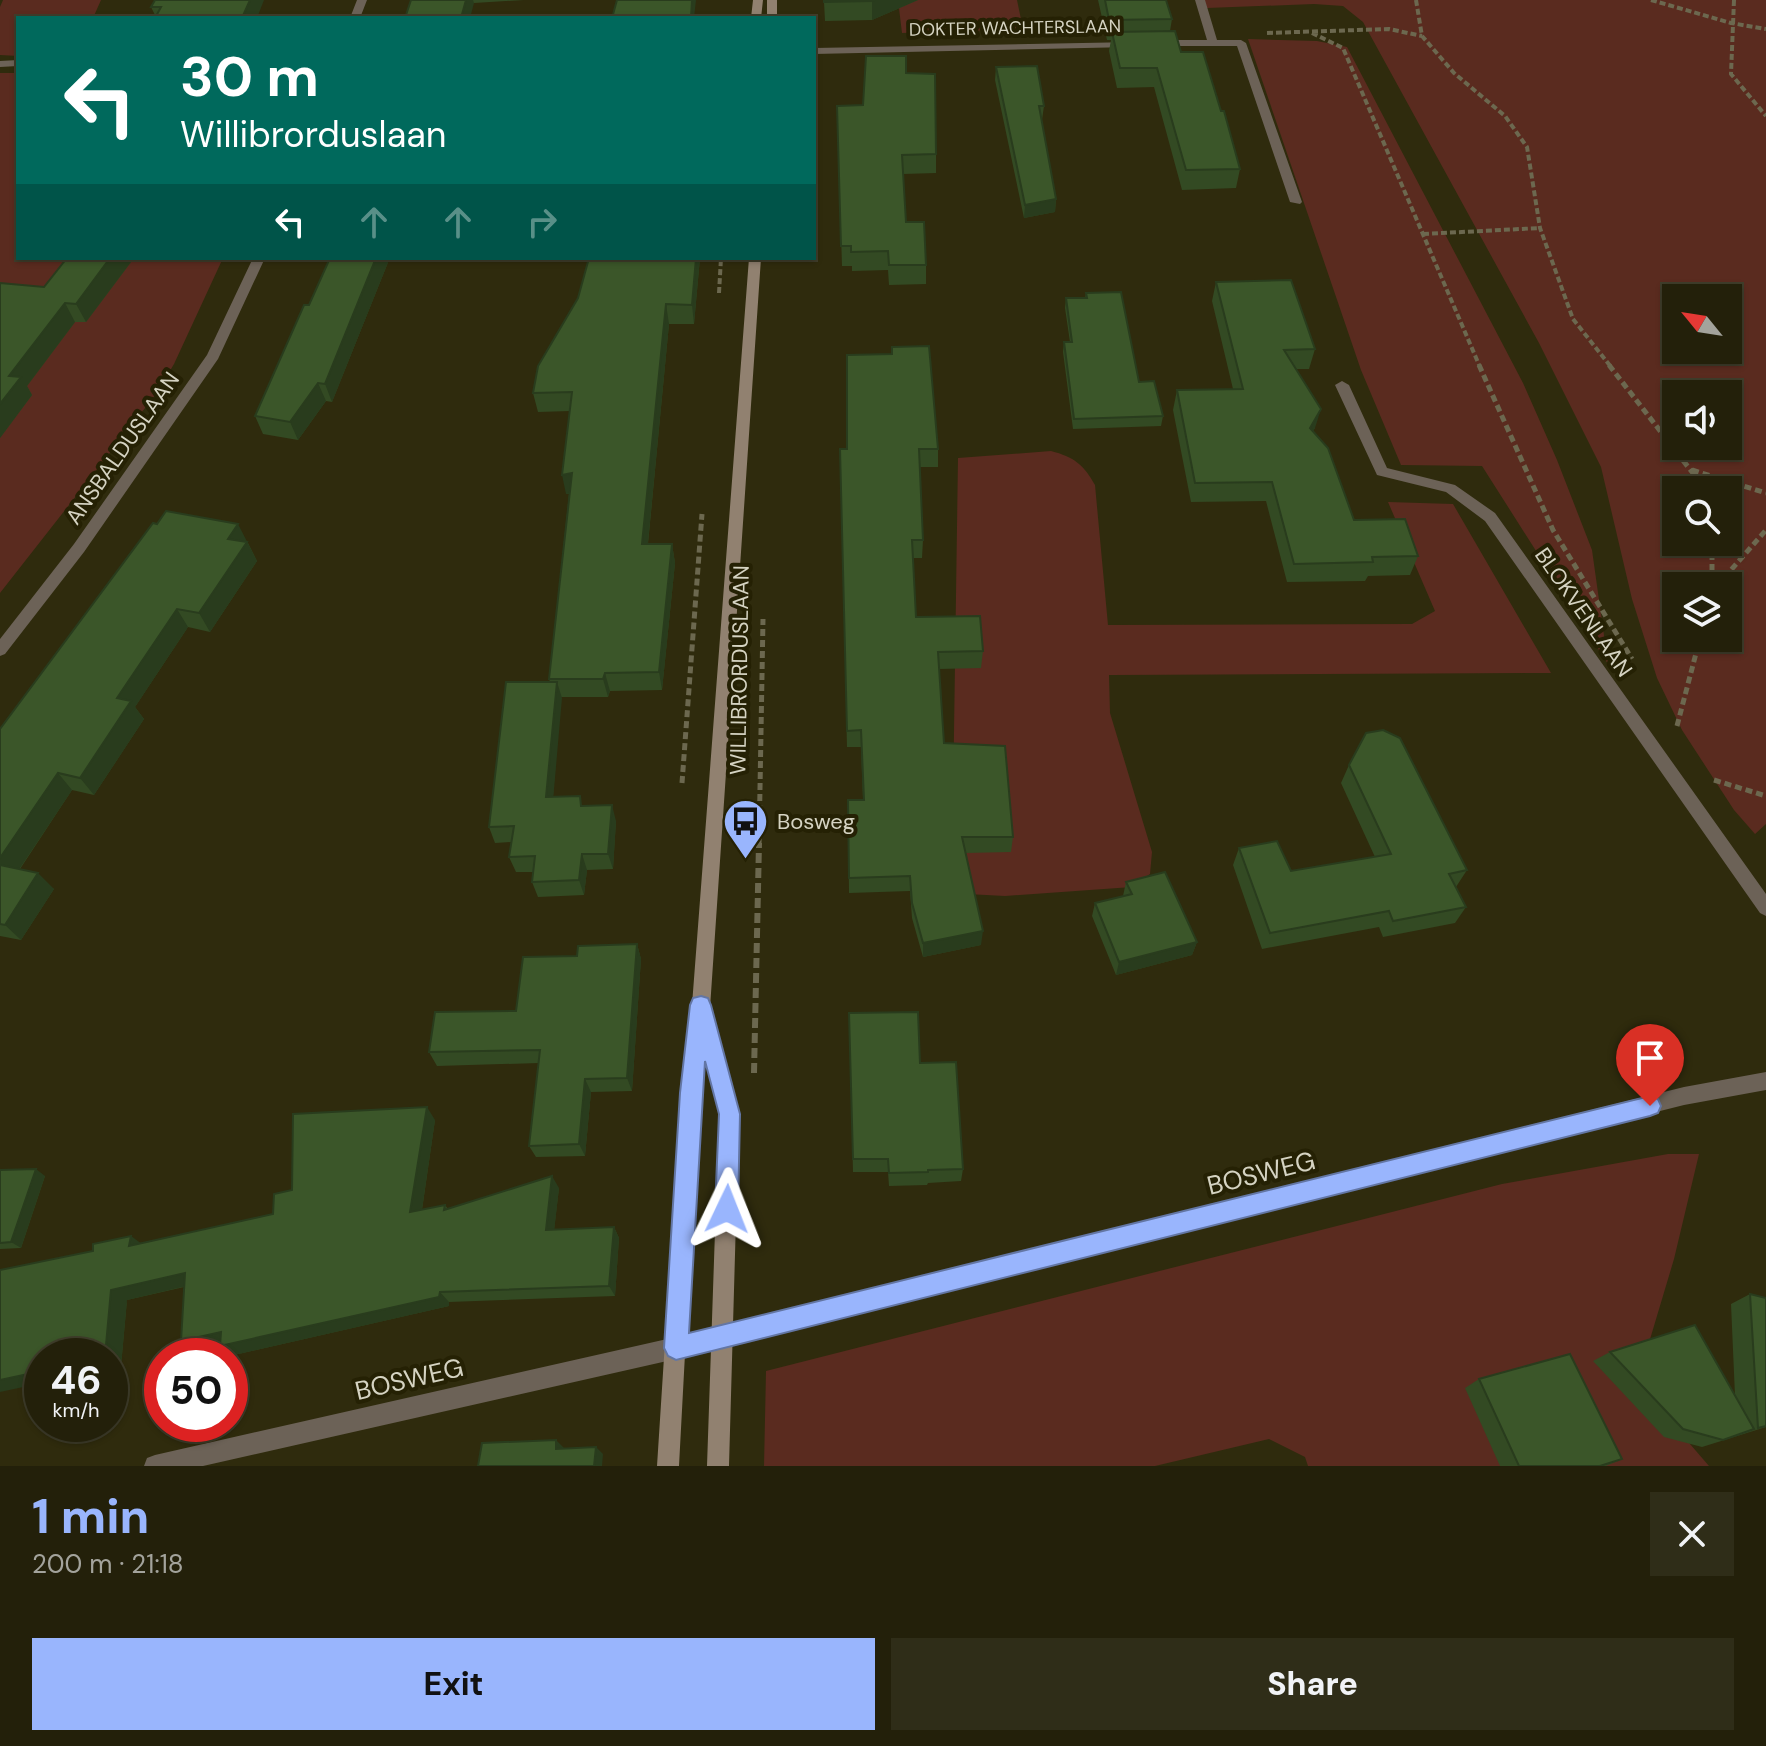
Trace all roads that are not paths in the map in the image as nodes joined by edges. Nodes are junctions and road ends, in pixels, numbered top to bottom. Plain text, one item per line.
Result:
1 (1200, 0) edge
2 (1213, 42) junction
3 (816, 51) edge
4 (1296, 202) dead end
5 (258, 260) edge
6 (755, 260) edge
7 (1342, 385) dead end
8 (0, 650) edge
9 (1766, 908) edge
10 (701, 1005) junction
11 (1766, 1081) edge
12 (723, 1335) junction
13 (676, 1348) junction
14 (155, 1466) edge
15 (668, 1466) edge
16 (718, 1466) edge

1 - 2 street
2 - 3 street, DOKTER WACHTERSLAAN
2 - 4 street, DOKTER WACHTERSLAAN
5 - 8 street, ANSBALDUSLAAN
6 - 10 main road, WILLIBRORDUSLAAN
7 - 9 street, BLOKVENLAAN
10 - 12 main road, WILLIBRORDUSLAAN
10 - 13 main road, WILLIBRORDUSLAAN
11 - 12 street, BOSWEG
12 - 13 street, BOSWEG
12 - 16 main road, WILLIBRORDUSLAAN
13 - 14 street, BOSWEG
13 - 15 main road, WILLIBRORDUSLAAN

